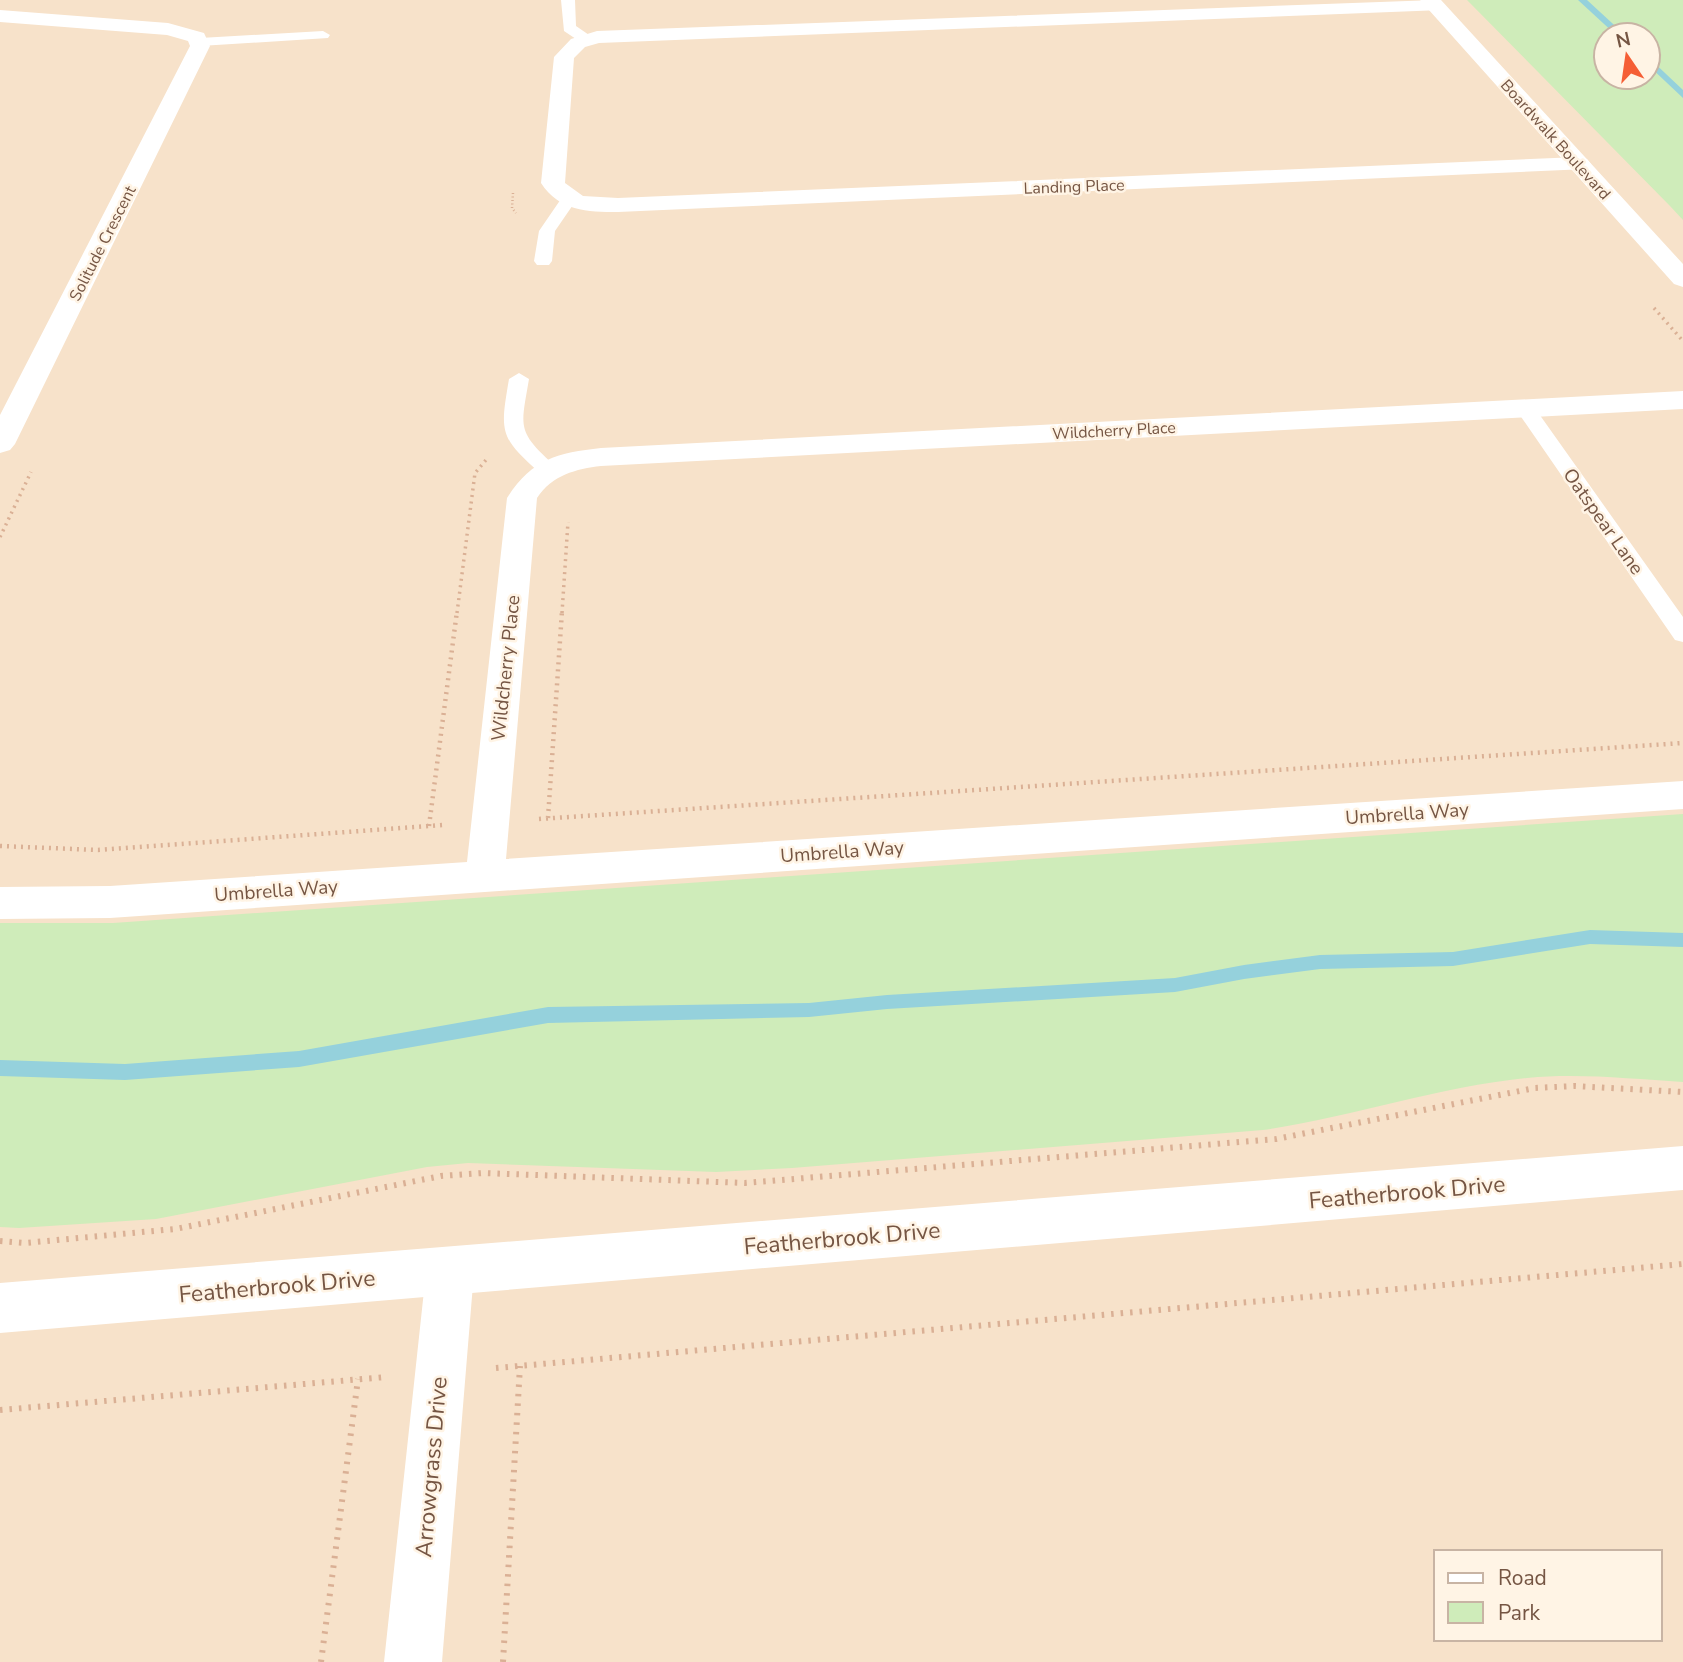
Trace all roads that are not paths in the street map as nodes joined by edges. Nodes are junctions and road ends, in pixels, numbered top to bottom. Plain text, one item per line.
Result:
1 (568, 0) edge
2 (1432, 3) edge
3 (0, 16) edge
4 (323, 34) dead end
5 (587, 40) junction
6 (200, 42) junction
7 (1579, 164) junction
8 (569, 199) junction
9 (543, 261) dead end
10 (1683, 279) edge
11 (519, 379) dead end
12 (1683, 401) edge
13 (1525, 408) junction
14 (0, 444) edge
15 (547, 469) junction
16 (1683, 634) edge
17 (1683, 795) edge
18 (485, 876) junction
19 (0, 903) edge
20 (1683, 1168) edge
21 (450, 1272) junction
22 (0, 1308) edge
23 (413, 1662) edge

1 - 5 lane
2 - 5 street
2 - 7 street, Boardwalk Boulevard
3 - 6 street
4 - 6 lane
5 - 8 street
6 - 14 street, Solitude Crescent
7 - 8 street, Landing Place
7 - 10 street, Boardwalk Boulevard
8 - 9 lane
11 - 15 lane
12 - 13 street, Wildcherry Place
13 - 15 street, Wildcherry Place
13 - 16 lane, Oatspear Lane
15 - 18 street, Wildcherry Place
17 - 18 street, Umbrella Way
18 - 19 street, Umbrella Way
20 - 21 street, Featherbrook Drive
21 - 22 street, Featherbrook Drive
21 - 23 street, Arrowgrass Drive

